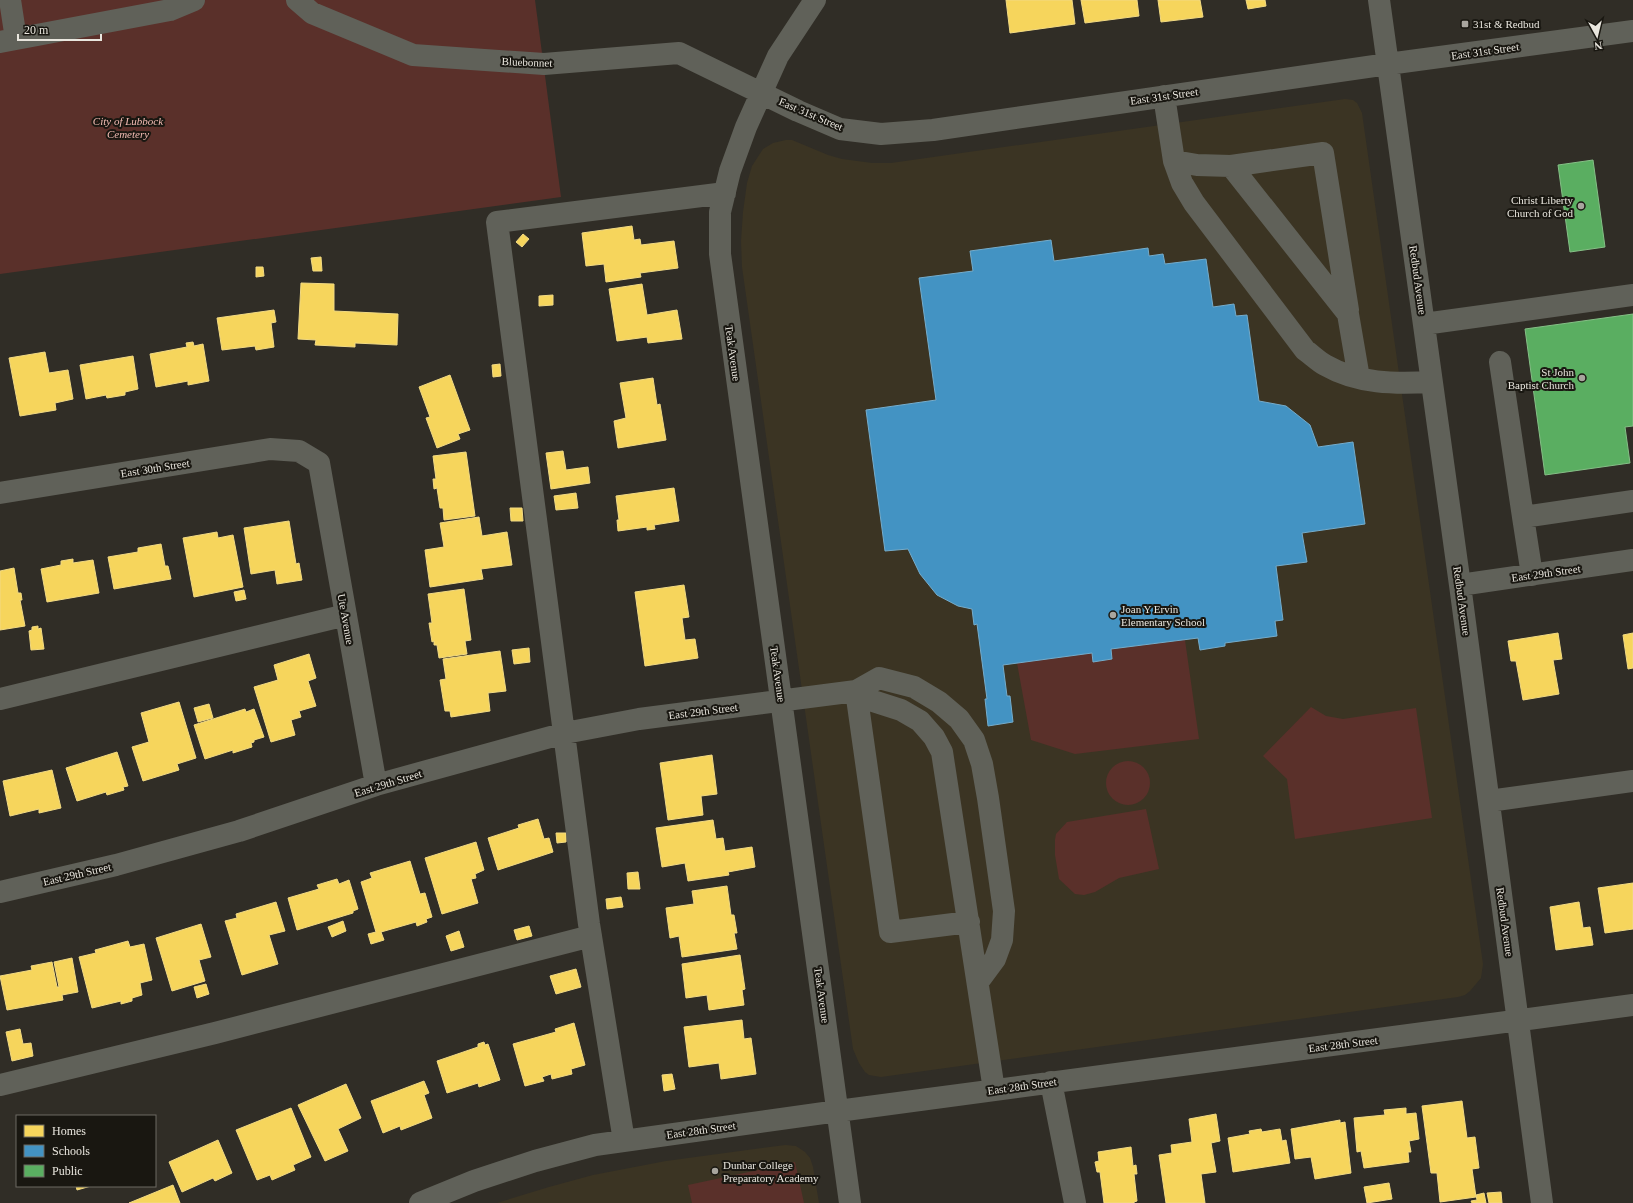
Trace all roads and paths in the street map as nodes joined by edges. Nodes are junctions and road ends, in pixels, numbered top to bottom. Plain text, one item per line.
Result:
1 (10, 0) edge
2 (194, 0) edge
3 (297, 0) edge
4 (815, 0) edge
5 (1379, 0) edge
6 (1633, 31) edge
7 (8, 40) edge
8 (1388, 64) junction
9 (762, 92) junction
10 (1164, 96) junction
11 (1174, 161) junction
12 (1231, 166) junction
13 (725, 193) junction
14 (1633, 295) edge
15 (1348, 314) junction
16 (1424, 324) junction
17 (1500, 362) dead end
18 (1359, 378) junction
19 (1431, 382) junction
20 (309, 457) joint
21 (0, 493) edge
22 (1633, 501) edge
23 (1523, 517) junction
24 (1633, 560) edge
25 (1532, 575) junction
26 (1460, 586) junction
27 (346, 615) junction
28 (856, 691) junction
29 (0, 699) edge
30 (782, 701) junction
31 (565, 733) junction
32 (1633, 781) edge
33 (376, 785) junction
34 (1489, 801) junction
35 (0, 892) edge
36 (969, 922) junction
37 (591, 936) junction
38 (978, 982) junction
39 (1633, 1005) edge
40 (1518, 1021) junction
41 (1051, 1082) junction
42 (0, 1085) edge
43 (994, 1090) junction
44 (838, 1111) junction
45 (624, 1141) junction
46 (420, 1203) edge
47 (850, 1203) edge
48 (1075, 1203) edge
49 (1542, 1203) edge

1 - 7 street
2 - 7 street
3 - 9 street, Bluebonnet
4 - 9 street
5 - 8 street, Redbud Avenue
6 - 8 street, East 31st Street
8 - 10 street, East 31st Street
8 - 16 street, Redbud Avenue
9 - 10 street, East 31st Street
9 - 13 street, Teak Avenue
10 - 11 street
11 - 12 street
11 - 18 street
12 - 15 street
12 - 15 street
13 - 30 street, Teak Avenue
13 - 31 street
14 - 16 street
15 - 18 street
16 - 19 street, Redbud Avenue
17 - 23 street
18 - 19 street
19 - 26 street, Redbud Avenue
20 - 21 street, East 30th Street
20 - 27 street, Ute Avenue
22 - 23 street
23 - 25 street
24 - 25 street, East 29th Street
25 - 26 street, East 29th Street
26 - 34 street, Redbud Avenue
27 - 29 street
27 - 33 street, Ute Avenue
28 - 30 street, East 29th Street
28 - 36 street
28 - 36 street
28 - 38 street
30 - 31 street, East 29th Street
30 - 44 street, Teak Avenue
31 - 33 street, East 29th Street
31 - 37 street
32 - 34 street
33 - 35 street, East 29th Street
34 - 40 street, Redbud Avenue
36 - 38 street
37 - 42 street
37 - 45 street
38 - 43 street
39 - 40 street, East 28th Street
40 - 41 street, East 28th Street
40 - 49 street, Redbud Avenue
41 - 43 street, East 28th Street
41 - 48 street
43 - 44 street, East 28th Street
44 - 45 street, East 28th Street
44 - 47 street, Teak Avenue
45 - 46 street, East 28th Street

